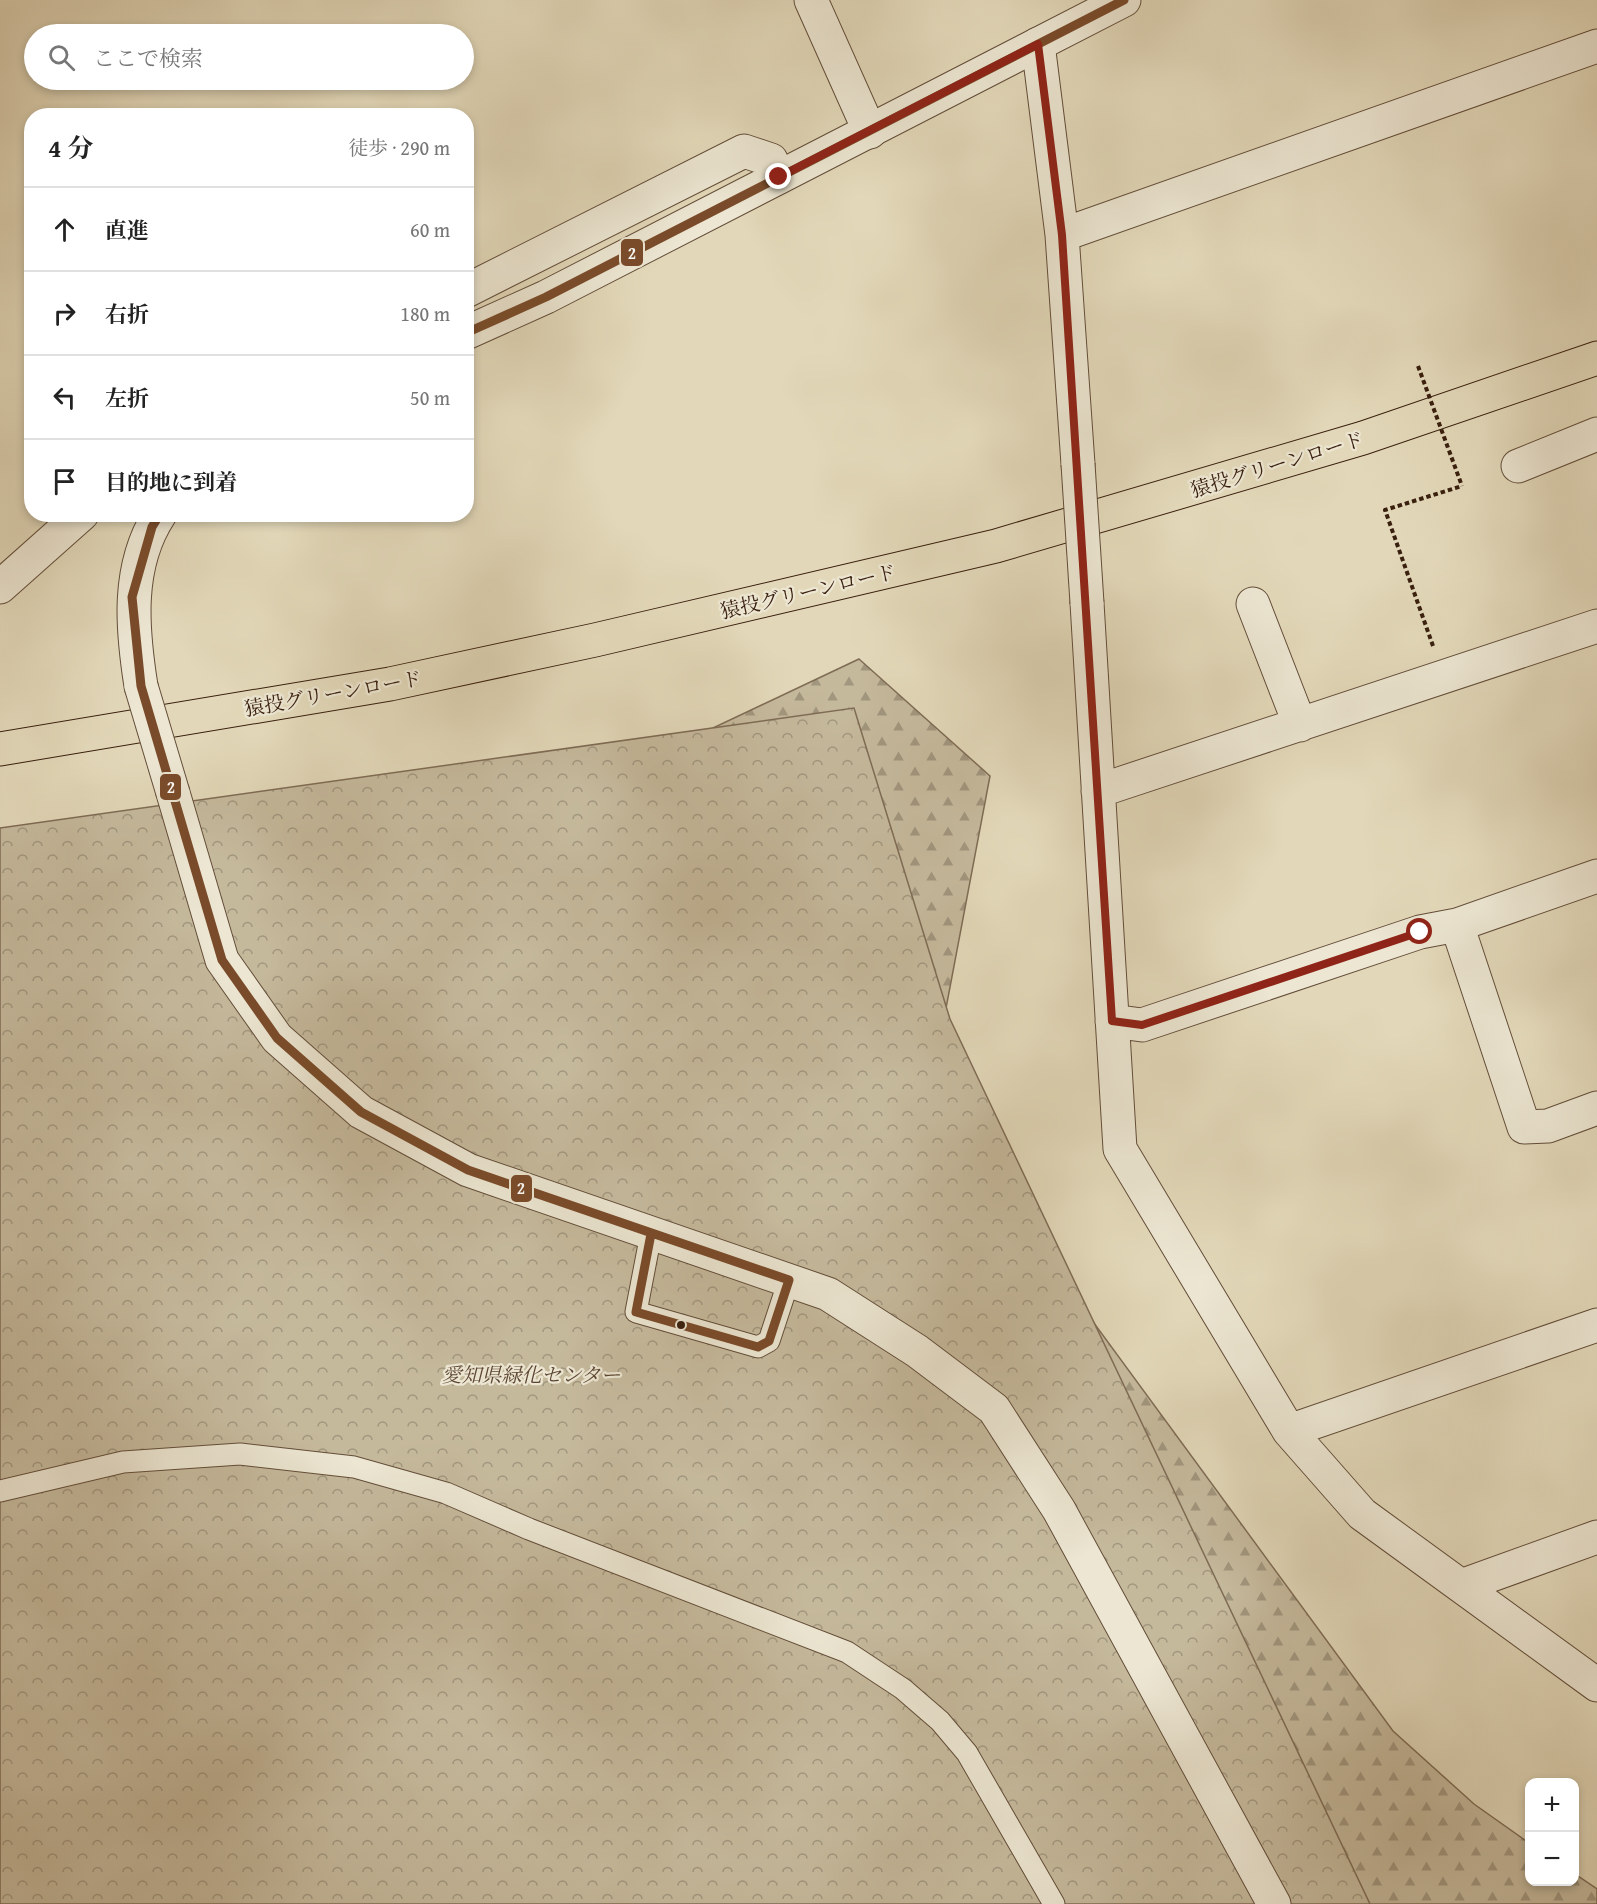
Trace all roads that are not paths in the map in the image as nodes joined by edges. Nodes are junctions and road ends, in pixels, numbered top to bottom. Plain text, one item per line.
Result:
1 (811, 0) edge
2 (1124, 0) edge
3 (1038, 44) junction
4 (1597, 46) edge
5 (870, 132) junction
6 (779, 177) junction
7 (1062, 235) junction
8 (474, 287) edge
9 (474, 329) edge
10 (1597, 358) edge
11 (1597, 434) edge
12 (1518, 466) dead end
13 (73, 522) edge
14 (155, 522) edge
15 (0, 587) edge
16 (1253, 604) dead end
17 (1597, 626) edge
18 (1300, 724) junction
19 (0, 749) edge
20 (1098, 791) junction
21 (1597, 876) edge
22 (1457, 925) junction
23 (1112, 1021) junction
24 (1597, 1108) edge
25 (651, 1234) junction
26 (789, 1280) junction
27 (1597, 1325) edge
28 (1289, 1431) junction
29 (0, 1491) edge
30 (1597, 1537) edge
31 (1461, 1587) junction
32 (1597, 1685) edge
33 (1054, 1904) edge
34 (1274, 1904) edge

1 - 5 street
2 - 3 street
3 - 5 street
3 - 7 street
4 - 7 street
5 - 6 street
6 - 8 street
6 - 9 street
7 - 20 street, bridge
10 - 19 main road, 猿投グリーンロード
11 - 12 street
13 - 15 street
14 - 25 street, bridge
16 - 18 street
17 - 18 street
18 - 20 street
20 - 23 street
21 - 22 street
22 - 23 street
22 - 24 street
23 - 28 street
25 - 26 street
25 - 26 lane
26 - 34 street
27 - 28 street
28 - 31 street
29 - 33 lane
30 - 31 street
31 - 32 street

